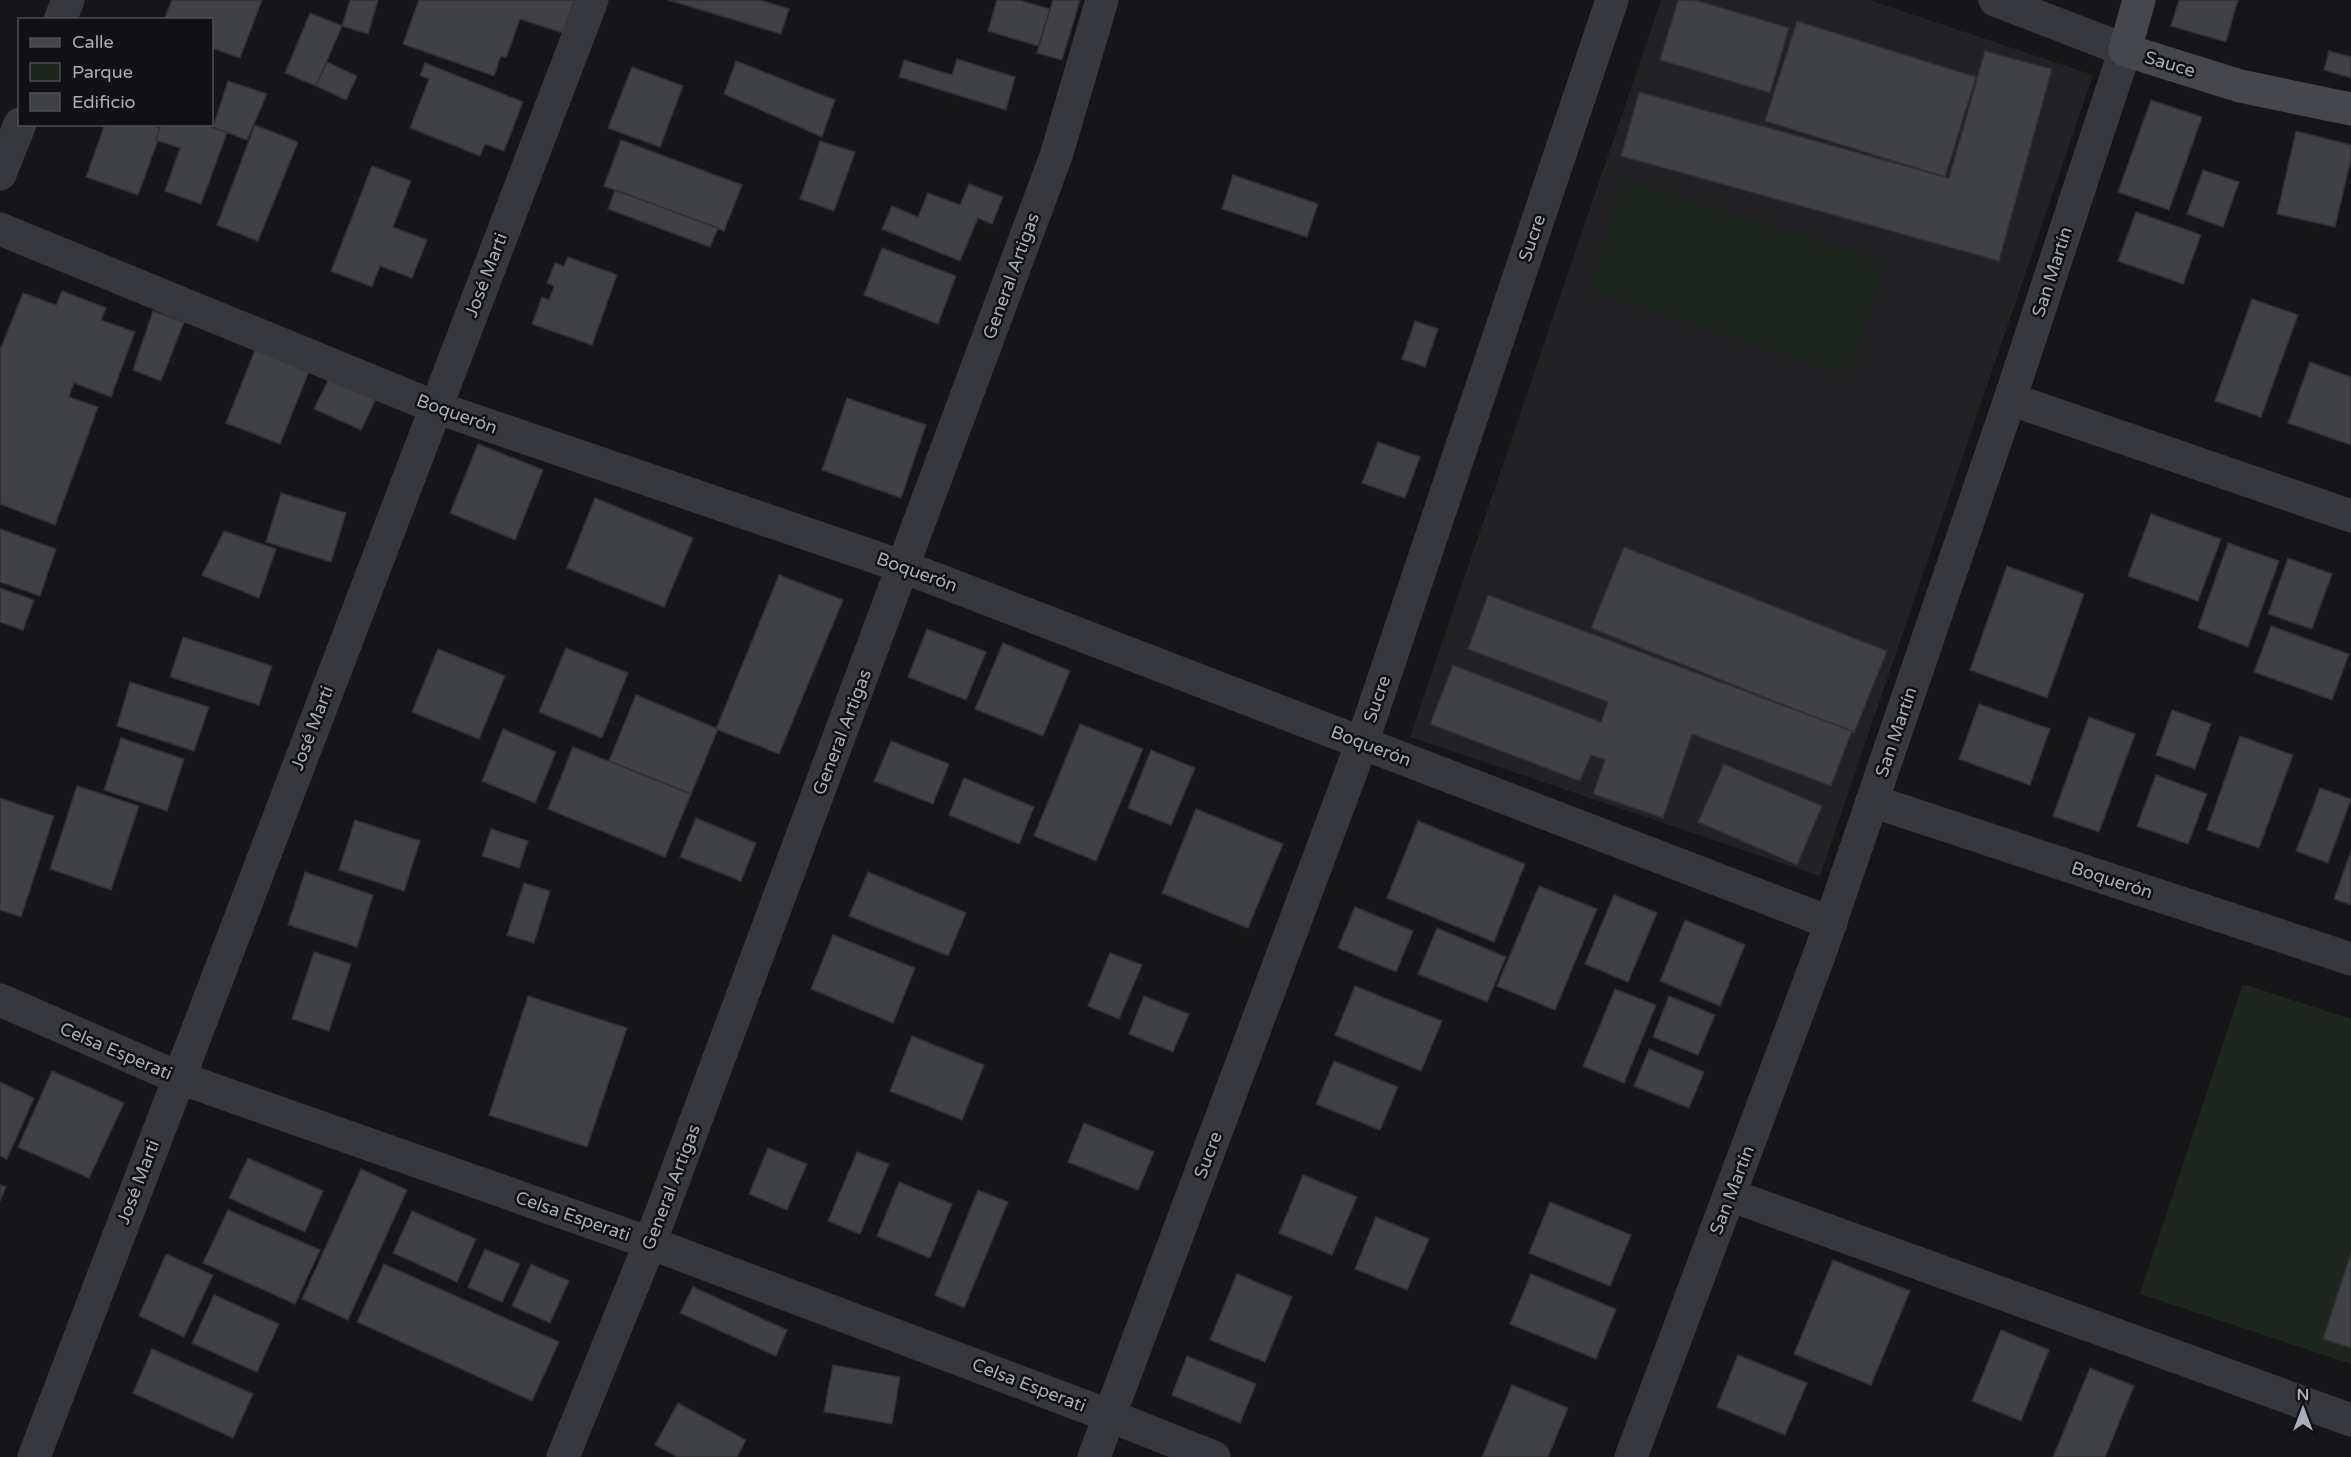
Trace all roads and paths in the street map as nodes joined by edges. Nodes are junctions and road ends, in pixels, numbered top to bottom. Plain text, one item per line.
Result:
1 (68, 0) edge
2 (592, 0) edge
3 (1102, 0) edge
4 (1612, 0) edge
5 (1995, 0) edge
6 (2139, 0) edge
7 (61, 18) edge
8 (2125, 50) junction
9 (2351, 109) edge
10 (19, 126) edge
11 (0, 174) edge
12 (0, 229) edge
13 (2010, 399) junction
14 (435, 407) junction
15 (2351, 516) edge
16 (904, 567) junction
17 (1362, 743) junction
18 (1872, 801) junction
19 (1831, 923) junction
20 (2351, 959) edge
21 (0, 1000) edge
22 (177, 1077) junction
23 (1730, 1195) junction
24 (650, 1243) junction
25 (1110, 1416) junction
26 (2351, 1420) edge
27 (33, 1457) edge
28 (563, 1457) edge
29 (1094, 1457) edge
30 (1214, 1457) edge
31 (1631, 1457) edge

1 - 7 street
2 - 14 street, José Marti
3 - 16 street, General Artigas
4 - 17 street, Sucre
5 - 8 street, Sauce
6 - 8 street, San Martín
8 - 9 street, Sauce
8 - 13 street, San Martín
10 - 11 street
12 - 14 street, Boquerón
13 - 15 street
13 - 18 street, San Martín
14 - 16 street, Boquerón
14 - 22 street, José Marti
16 - 17 street, Boquerón
16 - 24 street, General Artigas
17 - 19 street, Boquerón
17 - 25 street, Sucre
18 - 19 street, San Martín
18 - 20 street, Boquerón
19 - 23 street, San Martín
21 - 22 street, Celsa Esperati
22 - 24 street, Celsa Esperati
22 - 27 street, José Marti
23 - 26 street
23 - 31 street, San Martín
24 - 25 street, Celsa Esperati
24 - 28 street, General Artigas
25 - 29 street, Sucre
25 - 30 street, Celsa Esperati

